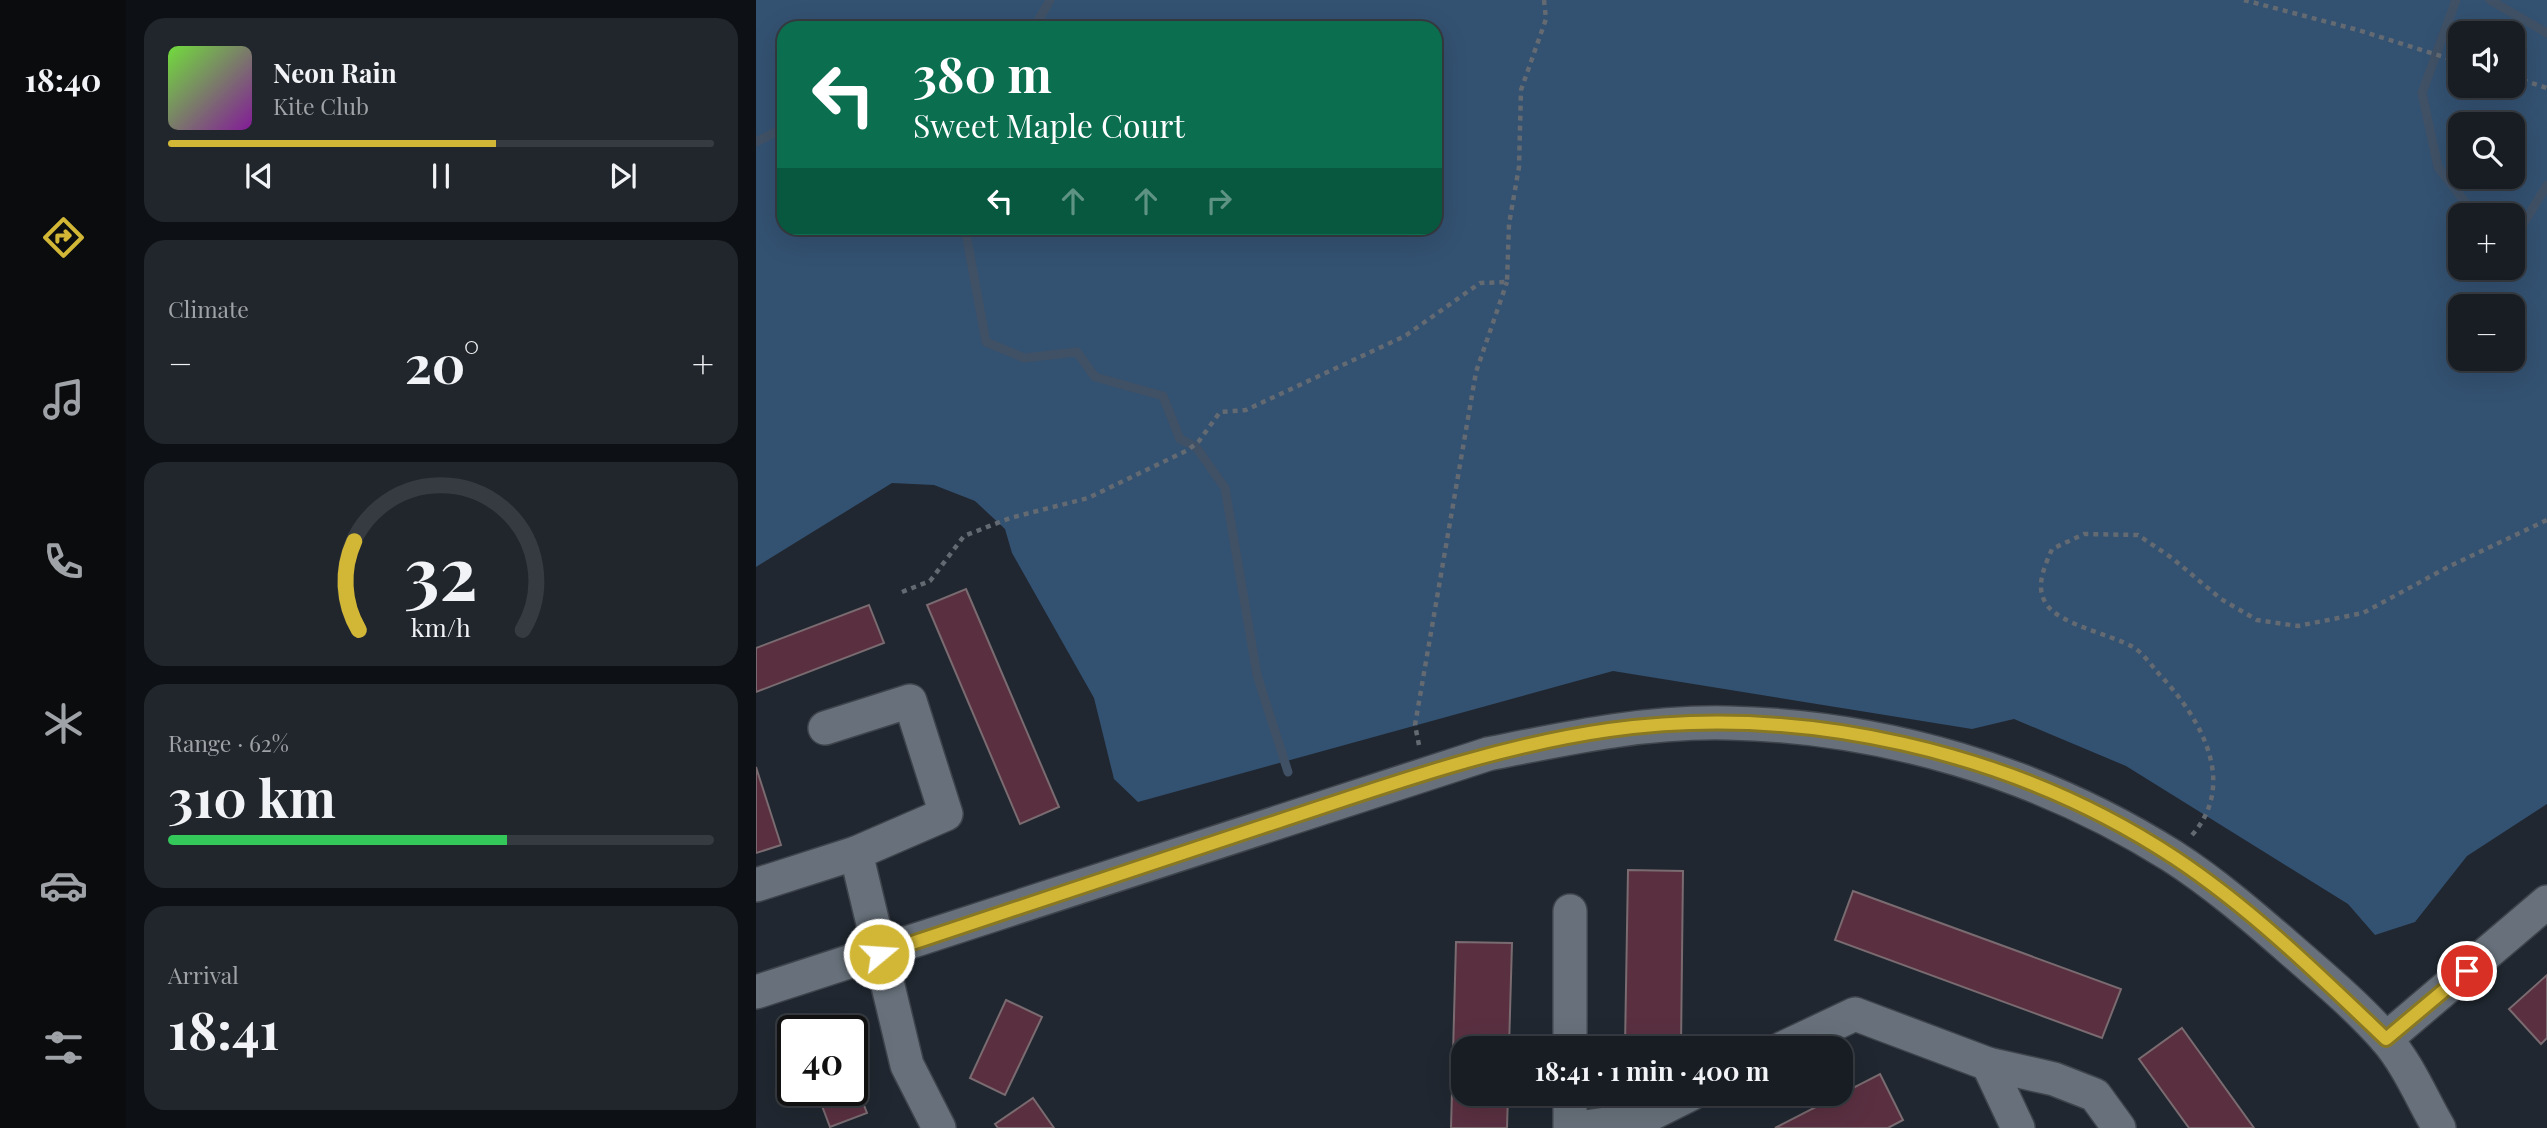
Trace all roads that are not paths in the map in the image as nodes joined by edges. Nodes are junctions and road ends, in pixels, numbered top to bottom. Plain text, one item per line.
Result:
1 (825, 728) dead end
2 (856, 853) junction
3 (756, 886) edge
4 (2547, 902) edge
5 (1570, 911) dead end
6 (879, 954) junction
7 (756, 992) edge
8 (1570, 1036) edge
9 (1808, 1036) edge
10 (2386, 1039) junction
11 (1988, 1065) junction
12 (1570, 1106) edge
13 (1667, 1106) edge
14 (939, 1128) edge
15 (1570, 1128) edge
16 (1578, 1128) edge
17 (2018, 1128) edge
18 (2119, 1128) edge
19 (2439, 1128) edge

1 - 2 street
2 - 3 street
2 - 6 street
4 - 10 street
5 - 8 street
6 - 7 street
6 - 10 street
6 - 14 street
9 - 11 street
10 - 19 street
11 - 17 street
11 - 18 street
12 - 15 street
13 - 16 street

